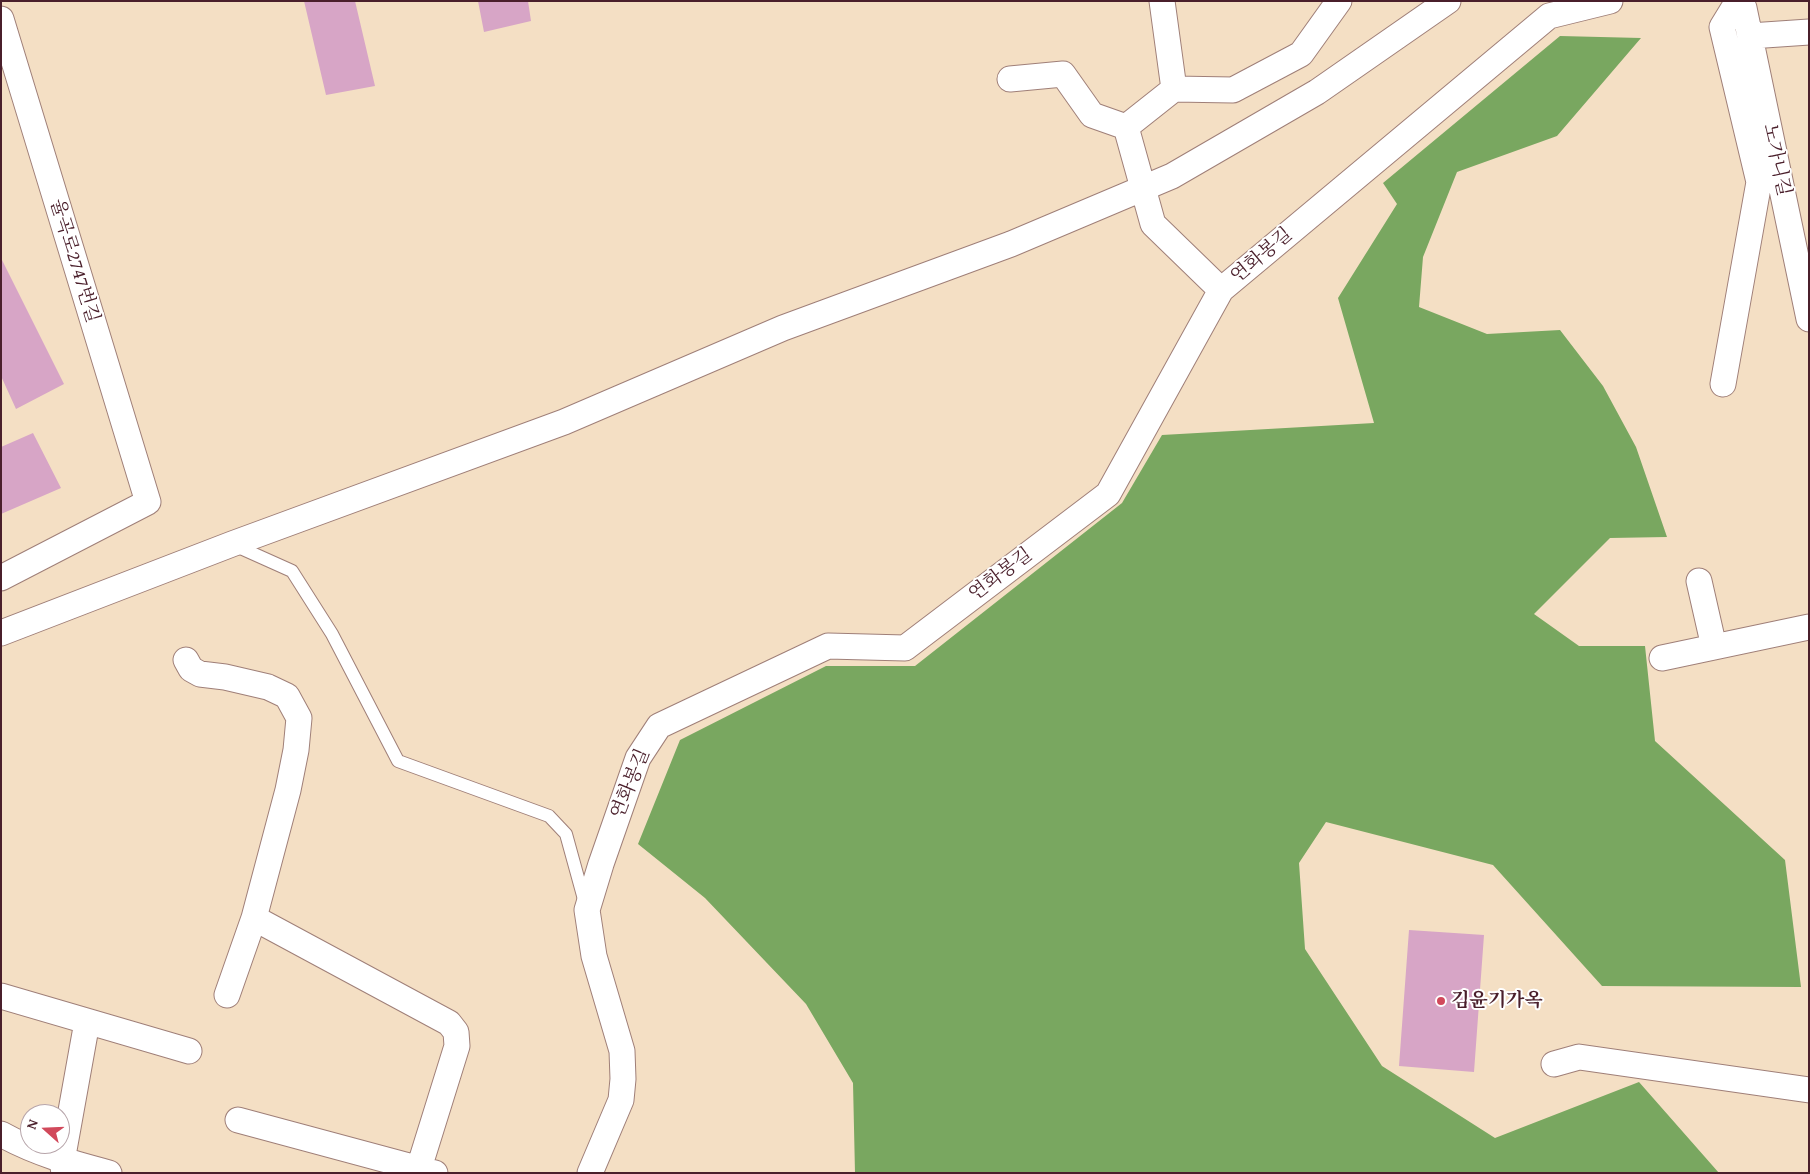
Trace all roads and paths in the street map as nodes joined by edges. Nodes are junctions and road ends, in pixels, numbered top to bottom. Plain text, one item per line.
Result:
1 (1162, 1) edge
2 (1339, 1) edge
3 (1448, 1) edge
4 (1610, 1) edge
5 (1740, 1) edge
6 (1, 19) edge
7 (1809, 32) edge
8 (1750, 36) junction
9 (1010, 79) dead end
10 (1174, 89) junction
11 (1126, 128) junction
12 (1143, 188) junction
13 (1221, 290) junction
14 (1809, 319) edge
15 (1723, 384) dead end
16 (232, 544) junction
17 (1, 578) edge
18 (1699, 581) dead end
19 (1809, 627) edge
20 (1, 633) edge
21 (1714, 647) junction
22 (1662, 658) dead end
23 (186, 660) dead end
24 (587, 910) junction
25 (254, 918) junction
26 (227, 995) dead end
27 (1, 996) edge
28 (87, 1022) junction
29 (189, 1051) dead end
30 (1554, 1064) dead end
31 (1809, 1090) edge
32 (238, 1120) dead end
33 (1, 1134) edge
34 (63, 1167) edge
35 (427, 1170) edge
36 (109, 1173) edge
37 (590, 1173) edge

1 - 10 street
2 - 10 street
3 - 12 street
4 - 13 street, 연화봉길
5 - 8 street, 노가니길
5 - 15 street
6 - 17 street, 율곡로2747번길
7 - 8 street
8 - 14 street, 노가니길
9 - 11 street
10 - 11 street
11 - 12 street
12 - 13 street
12 - 16 street
13 - 24 street, 연화봉길
16 - 20 street
16 - 24 lane
18 - 21 street
19 - 21 street
21 - 22 street
23 - 25 street
24 - 37 street, 연화봉길
25 - 26 street
25 - 35 street
27 - 28 street
28 - 29 street
28 - 34 street
30 - 31 street
32 - 35 street
33 - 34 street
34 - 36 street

